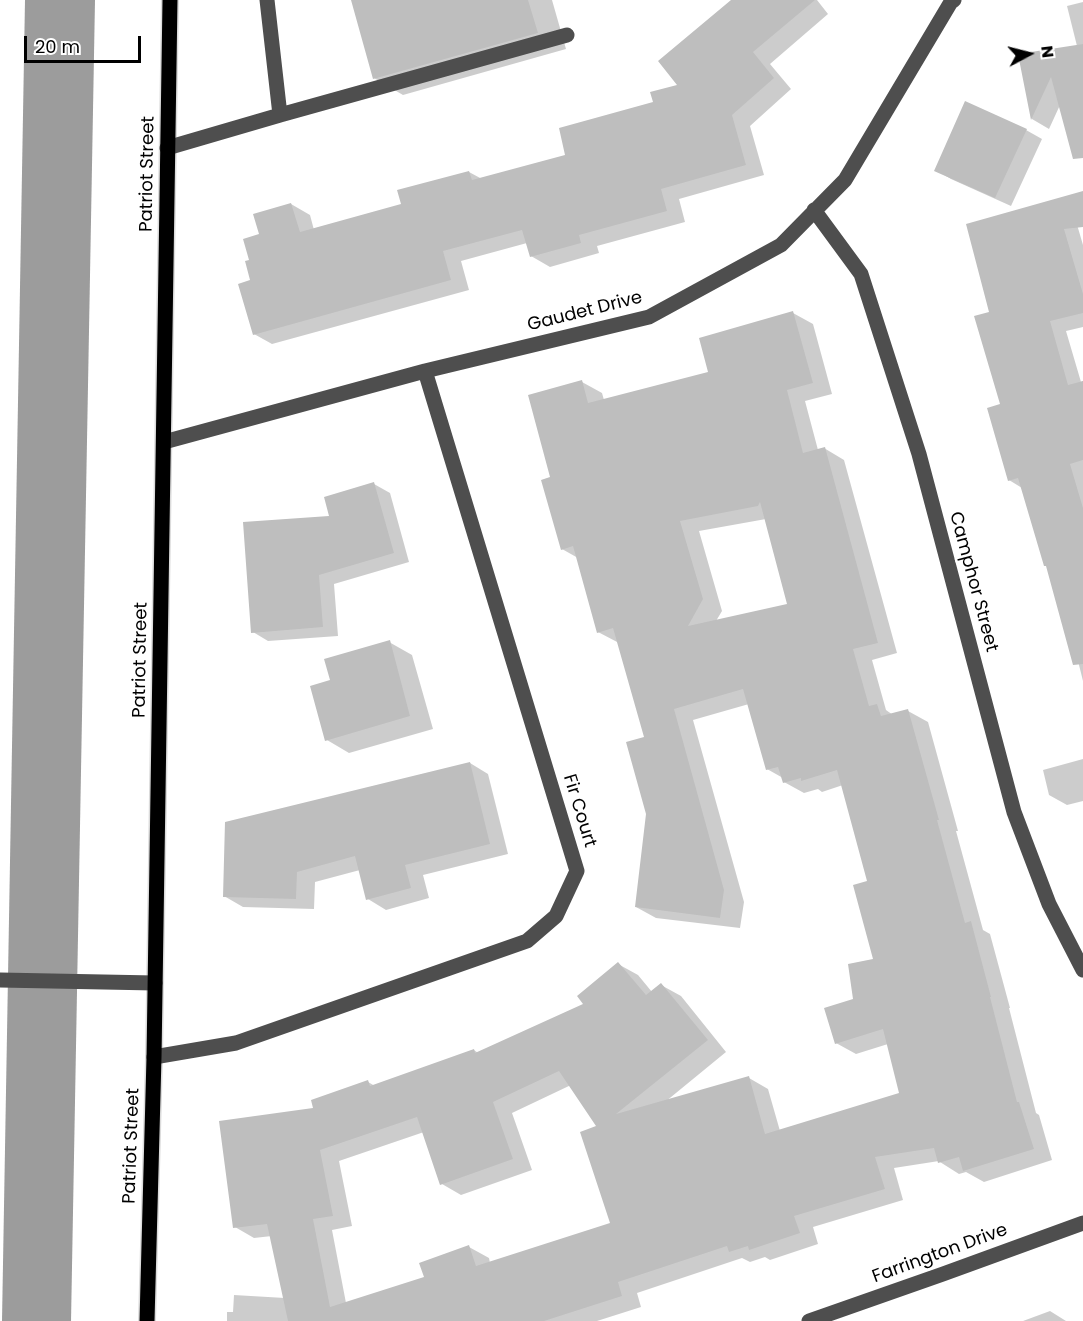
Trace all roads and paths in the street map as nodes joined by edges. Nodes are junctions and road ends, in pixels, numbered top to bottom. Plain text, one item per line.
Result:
1 (170, 0) edge
2 (267, 0) edge
3 (954, 0) edge
4 (567, 35) dead end
5 (280, 115) junction
6 (168, 148) junction
7 (814, 210) junction
8 (425, 371) junction
9 (164, 442) junction
10 (1083, 970) edge
11 (0, 980) edge
12 (155, 984) junction
13 (154, 1057) junction
14 (1083, 1223) edge
15 (147, 1321) edge
16 (809, 1321) edge

1 - 6 main road, Patriot Street
2 - 5 street
3 - 7 street, Gaudet Drive
4 - 5 street
5 - 6 street
6 - 9 main road, Patriot Street
7 - 8 street, Gaudet Drive
7 - 10 street, Camphor Street
8 - 9 street, Gaudet Drive
8 - 13 street, Fir Court
9 - 12 main road, Patriot Street
11 - 12 street
12 - 13 main road, Patriot Street
13 - 15 main road, Patriot Street
14 - 16 street, Farrington Drive

